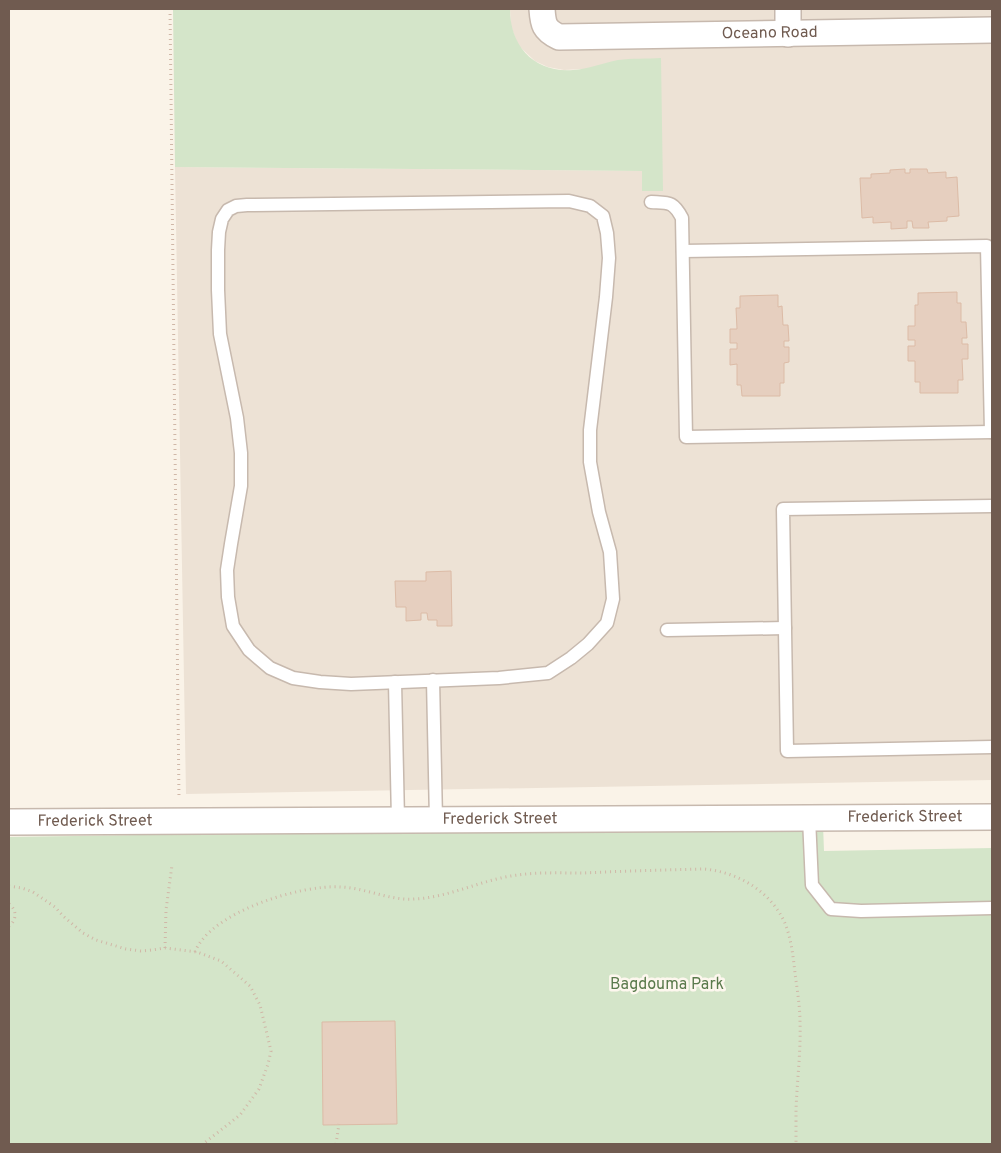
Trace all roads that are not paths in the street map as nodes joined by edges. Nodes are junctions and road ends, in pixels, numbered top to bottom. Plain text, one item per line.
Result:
1 (788, 9) edge
2 (546, 20) edge
3 (992, 30) edge
4 (788, 34) junction
5 (651, 202) dead end
6 (683, 251) junction
7 (991, 432) edge
8 (992, 506) edge
9 (785, 628) junction
10 (667, 630) dead end
11 (433, 680) junction
12 (395, 682) junction
13 (992, 747) edge
14 (992, 817) edge
15 (809, 818) junction
16 (398, 820) junction
17 (436, 820) junction
18 (9, 822) edge
19 (992, 908) edge

1 - 4 street
2 - 4 street, Oceano Road
3 - 4 street, Oceano Road
5 - 6 lane
6 - 7 lane
6 - 7 lane
8 - 9 lane
9 - 10 lane
9 - 13 lane
11 - 12 lane
11 - 12 lane
11 - 17 lane
12 - 16 lane
14 - 15 street, Frederick Street
15 - 17 street, Frederick Street
15 - 19 lane
16 - 17 street, Frederick Street
16 - 18 street, Frederick Street

